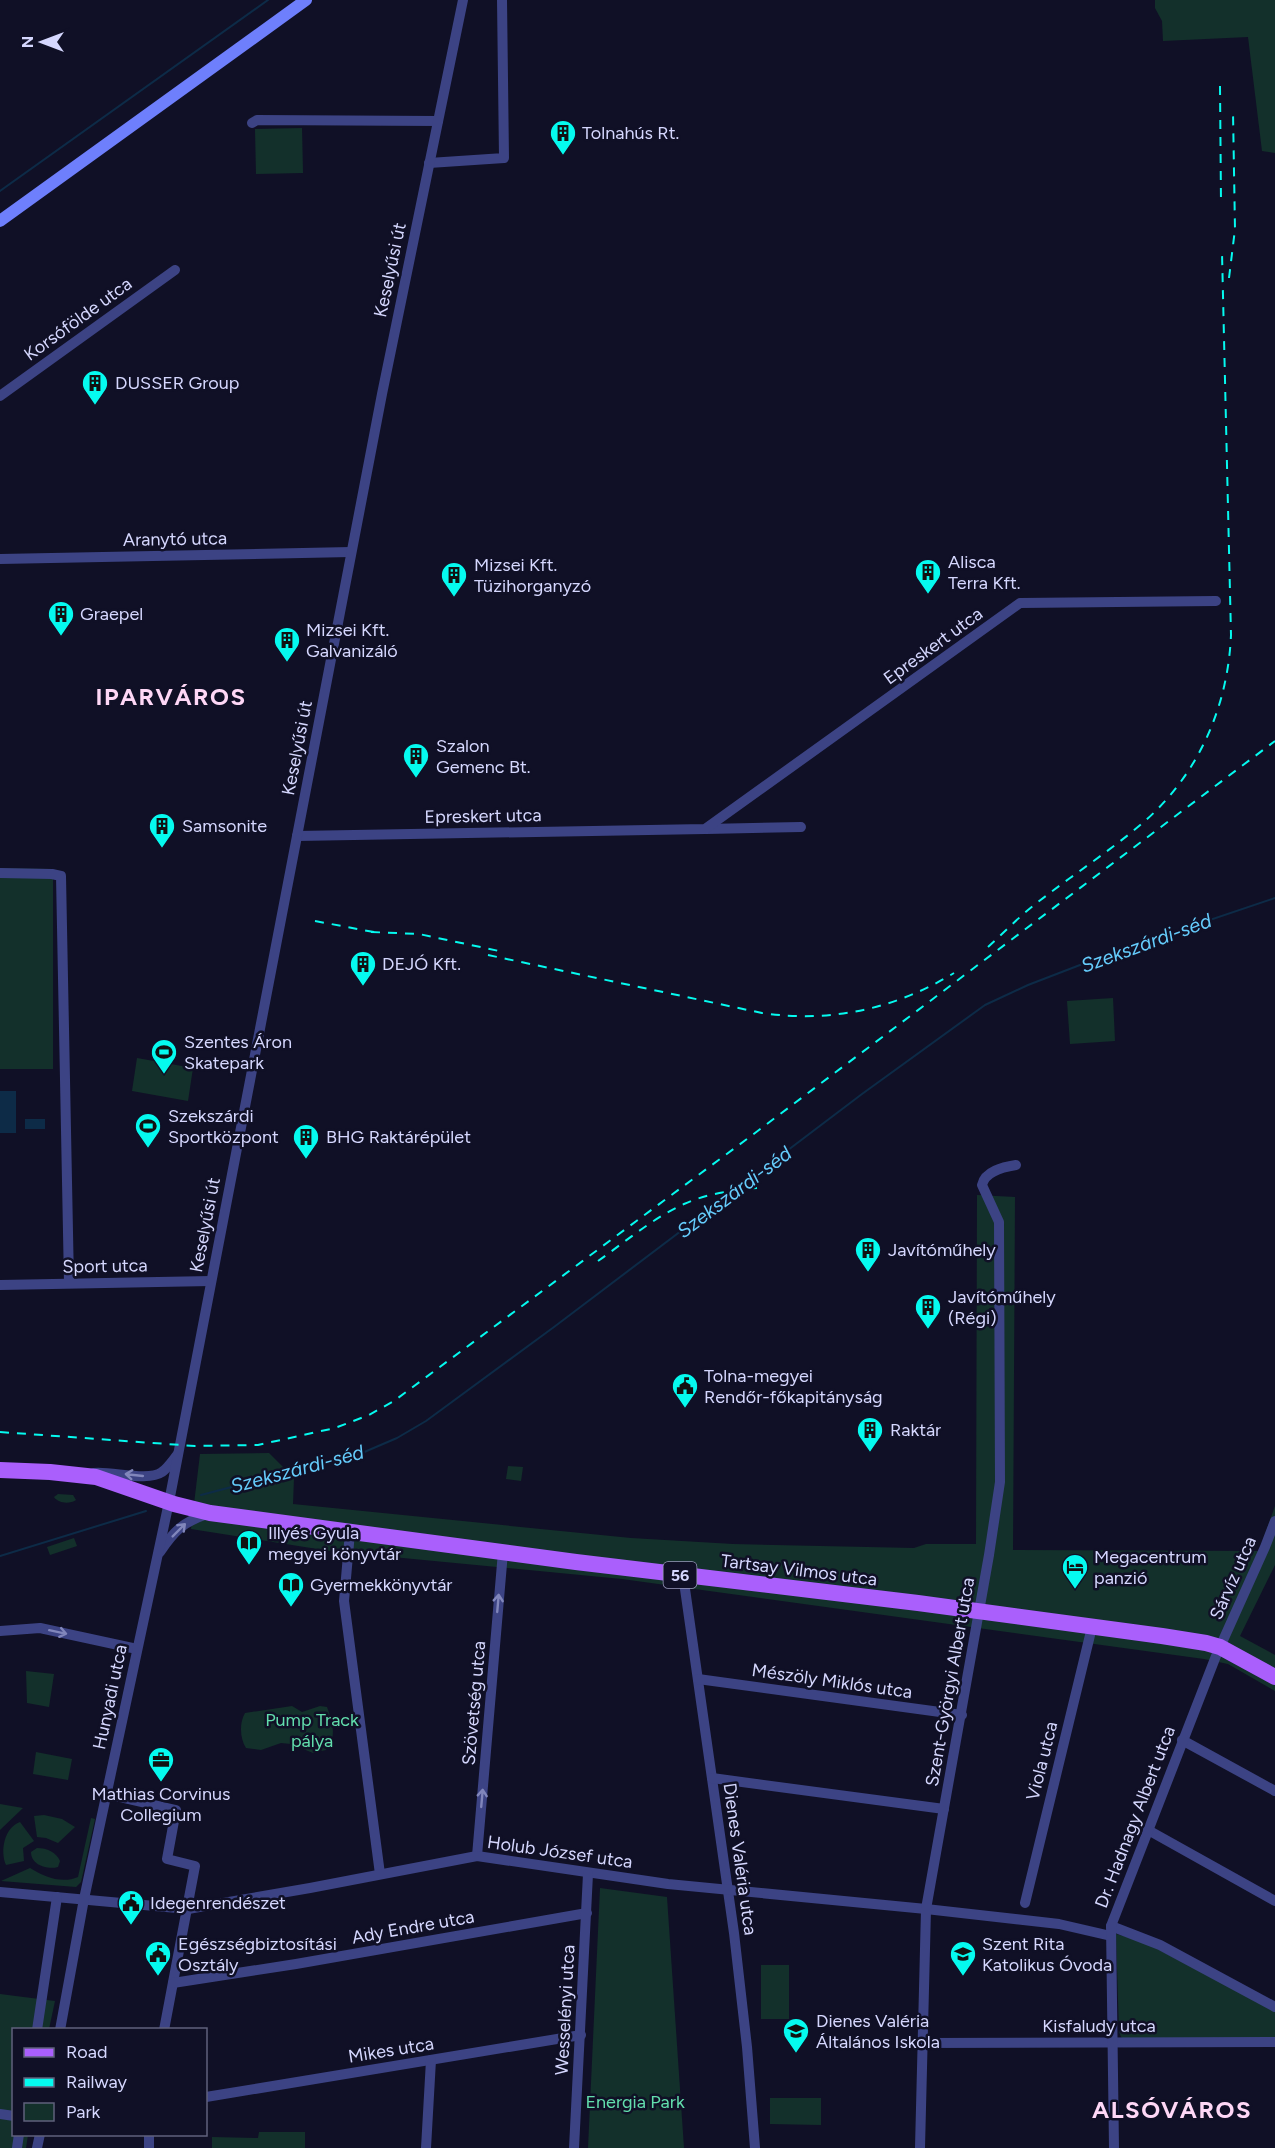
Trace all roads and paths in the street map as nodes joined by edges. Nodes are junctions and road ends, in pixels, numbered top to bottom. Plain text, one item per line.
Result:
1 (306, 0) edge
2 (463, 0) edge
3 (502, 0) edge
4 (438, 121) junction
5 (252, 123) dead end
6 (429, 163) junction
7 (0, 221) edge
8 (175, 270) dead end
9 (0, 396) edge
10 (351, 552) junction
11 (0, 558) edge
12 (1216, 601) dead end
13 (801, 827) dead end
14 (705, 829) junction
15 (297, 836) junction
16 (0, 873) edge
17 (1016, 1165) dead end
18 (211, 1281) junction
19 (69, 1283) junction
20 (0, 1285) edge
21 (178, 1454) junction
22 (0, 1470) edge
23 (82, 1475) junction
24 (169, 1502) junction
25 (210, 1513) junction
26 (1275, 1521) edge
27 (350, 1532) junction
28 (502, 1552) junction
29 (157, 1558) junction
30 (683, 1575) junction
31 (979, 1612) junction
32 (1092, 1626) junction
33 (0, 1631) edge
34 (1220, 1647) junction
35 (137, 1649) junction
36 (1275, 1677) edge
37 (698, 1679) junction
38 (962, 1715) junction
39 (1182, 1740) junction
40 (712, 1778) junction
41 (1275, 1791) edge
42 (106, 1794) junction
43 (944, 1809) junction
44 (1148, 1830) junction
45 (477, 1856) junction
46 (380, 1874) junction
47 (588, 1874) junction
48 (728, 1888) junction
49 (0, 1892) edge
50 (57, 1897) junction
51 (84, 1899) junction
52 (1275, 1900) edge
53 (1025, 1903) dead end
54 (188, 1909) junction
55 (926, 1909) junction
56 (587, 1913) junction
57 (1111, 1931) junction
58 (173, 1983) junction
59 (1275, 2007) edge
60 (37, 2028) edge
61 (60, 2028) edge
62 (164, 2028) edge
63 (581, 2035) junction
64 (1275, 2042) edge
65 (922, 2043) junction
66 (1114, 2043) junction
67 (431, 2060) junction
68 (207, 2097) edge
69 (426, 2148) edge
70 (574, 2148) edge
71 (755, 2148) edge
72 (920, 2148) edge
73 (1114, 2148) edge

1 - 7 main road
2 - 4 street, Keselyűsi út
3 - 6 street
4 - 5 street
4 - 6 street, Keselyűsi út
6 - 10 street, Keselyűsi út
8 - 9 street, Korsófölde utca
10 - 11 street, Aranytó utca
10 - 15 street, Keselyűsi út
12 - 14 street, Epreskert utca
13 - 14 street, Epreskert utca
14 - 15 street, Epreskert utca
15 - 18 street, Keselyűsi út
16 - 19 street
17 - 31 street, Szent-Györgyi Albert utca
18 - 19 street, Sport utca
18 - 21 street, Keselyűsi út
19 - 20 street, Sport utca
21 -> 23 street
21 - 24 street, Keselyűsi út
22 - 23 main road, 56
23 - 24 main road, 56
24 - 25 main road, Tartsay Vilmos utca / 56
24 - 29 street, Hunyadi utca
25 - 27 main road, Tartsay Vilmos utca / 56
29 -> 25 street
26 - 34 street, Sárvíz utca
27 - 28 main road, Tartsay Vilmos utca / 56
27 - 46 street
28 - 30 main road, Tartsay Vilmos utca / 56
45 -> 28 street, Szövetség utca
29 - 35 street, Hunyadi utca
30 - 31 main road, Tartsay Vilmos utca / 56
30 - 37 street, Dienes Valéria utca
31 - 32 main road, Tartsay Vilmos utca / 56
31 - 38 street, Szent-Györgyi Albert utca
32 - 34 main road, Tartsay Vilmos utca / 56
32 - 53 street, Viola utca
33 -> 35 street
34 - 36 main road, Tartsay Vilmos utca / 56
34 - 39 street, Dr. Hadnagy Albert utca
35 - 42 street, Hunyadi utca
37 - 38 street, Mészöly Miklós utca
37 - 40 street, Dienes Valéria utca
38 - 43 street, Szent-Györgyi Albert utca
39 - 41 street
39 - 44 street, Dr. Hadnagy Albert utca
40 - 43 street
40 - 48 street, Dienes Valéria utca
42 - 51 street, Hunyadi utca
42 - 54 street
43 - 55 street, Szent-Györgyi Albert utca
44 - 52 street
44 - 57 street, Dr. Hadnagy Albert utca
45 - 46 street, Holub József utca
45 - 47 street, Holub József utca
46 - 54 street, Holub József utca
47 - 48 street, Holub József utca
47 - 56 street, Wesselényi utca
48 - 55 street, Holub József utca
48 - 71 street, Dienes Valéria utca
49 - 50 street, Holub József utca
50 - 51 street, Holub József utca
50 - 60 street
51 - 54 street, Holub József utca
51 - 61 street, Hunyadi utca
54 - 58 street
55 - 57 street, Holub József utca
55 - 65 street, Szent-Györgyi Albert utca
56 - 58 street, Ady Endre utca
56 - 63 street, Wesselényi utca
57 - 59 street, Holub József utca
57 - 66 street, Dr. Hadnagy Albert utca
58 - 62 street
63 - 67 street, Mikes utca
63 - 70 street, Wesselényi utca
64 - 66 street, Kisfaludy utca
65 - 66 street, Kisfaludy utca
65 - 72 street, Szent-Györgyi Albert utca
66 - 73 street, Dr. Hadnagy Albert utca
67 - 68 street, Mikes utca
67 - 69 street

